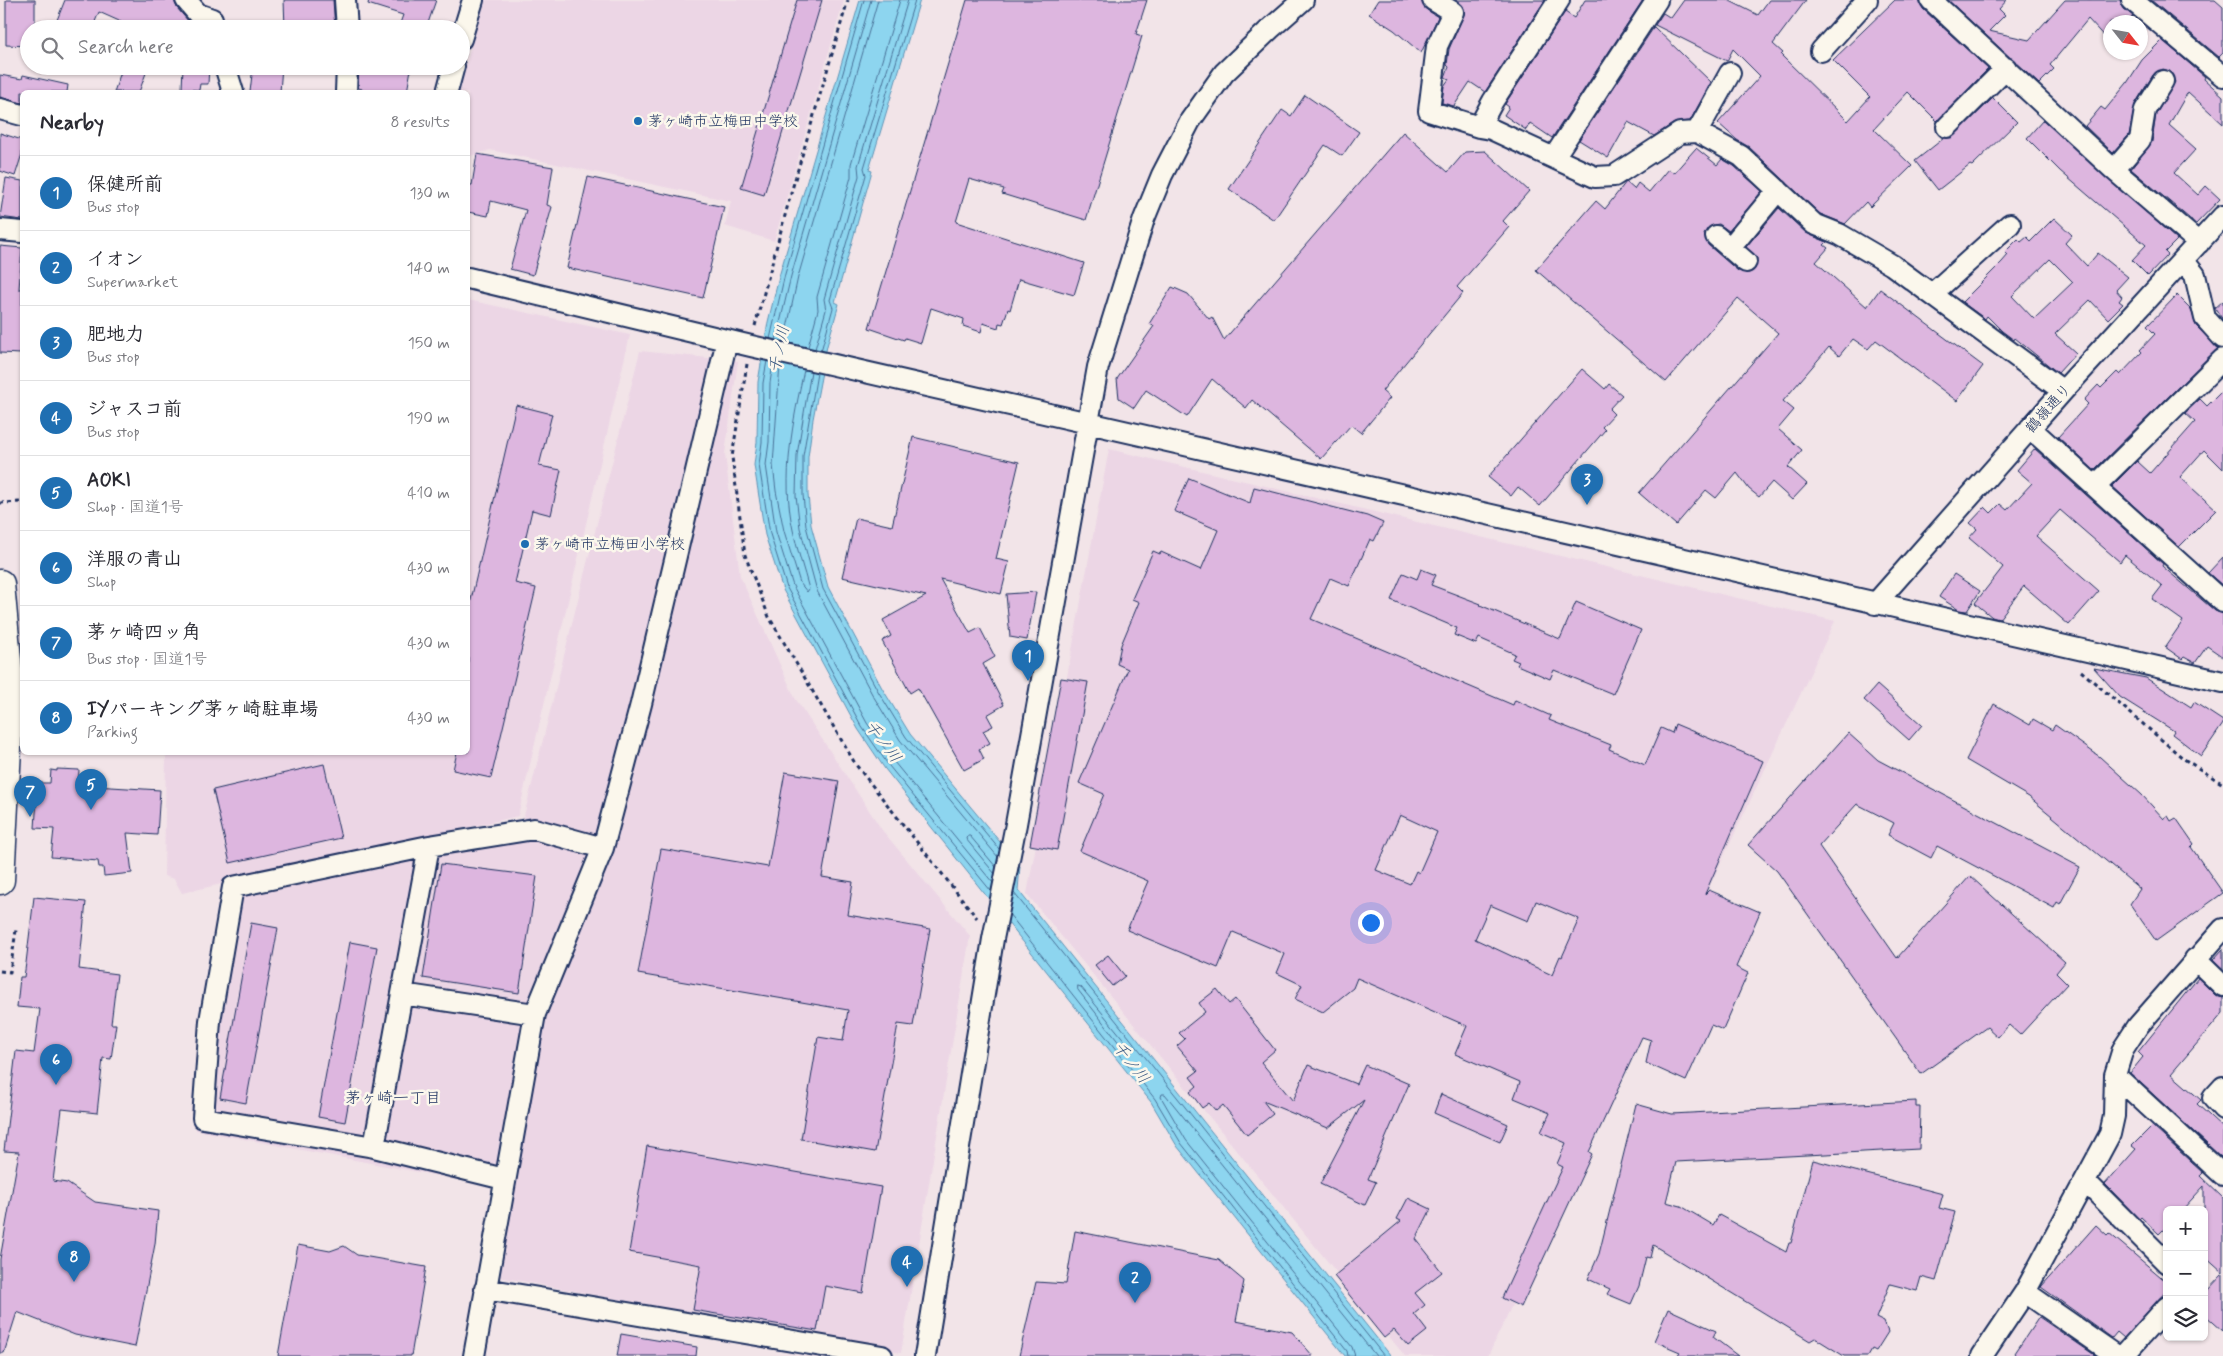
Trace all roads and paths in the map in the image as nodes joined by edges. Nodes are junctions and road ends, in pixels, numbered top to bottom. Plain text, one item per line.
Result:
1 (186, 0) edge
2 (207, 0) edge
3 (345, 0) edge
4 (472, 0) edge
5 (848, 0) edge
6 (1303, 0) edge
7 (1433, 0) edge
8 (1559, 0) edge
9 (1657, 0) edge
10 (1867, 0) edge
11 (1931, 0) edge
12 (2132, 0) edge
13 (1457, 6) edge
14 (207, 20) edge
15 (212, 20) edge
16 (346, 20) edge
17 (466, 20) edge
18 (1821, 51) dead end
19 (2006, 68) junction
20 (1730, 73) dead end
21 (228, 75) edge
22 (347, 75) edge
23 (452, 75) edge
24 (2223, 76) edge
25 (2163, 81) dead end
26 (232, 90) edge
27 (346, 90) edge
28 (448, 90) edge
29 (0, 109) edge
30 (20, 114) edge
31 (1479, 127) junction
32 (1947, 127) dead end
33 (1697, 132) junction
34 (1554, 157) junction
35 (2114, 170) junction
36 (1778, 190) junction
37 (2223, 216) edge
38 (2010, 224) dead end
39 (0, 230) edge
40 (20, 232) edge
41 (2199, 243) junction
42 (2183, 260) junction
43 (1746, 262) dead end
44 (470, 278) edge
45 (1932, 294) junction
46 (2223, 338) edge
47 (727, 340) junction
48 (751, 346) junction
49 (2223, 359) edge
50 (2063, 391) junction
51 (1088, 422) junction
52 (2030, 428) junction
53 (2095, 486) junction
54 (20, 502) edge
55 (0, 503) edge
56 (0, 584) edge
57 (2223, 602) edge
58 (1875, 604) junction
59 (2058, 645) junction
60 (2223, 682) edge
61 (2223, 784) edge
62 (429, 846) junction
63 (603, 848) junction
64 (0, 878) edge
65 (2223, 929) edge
66 (18, 930) dead end
67 (993, 939) junction
68 (2195, 959) junction
69 (0, 971) edge
70 (2223, 986) edge
71 (402, 994) junction
72 (534, 1014) junction
73 (2115, 1076) junction
74 (2223, 1087) edge
75 (2223, 1109) edge
76 (374, 1147) junction
77 (2223, 1175) edge
78 (504, 1178) junction
79 (2085, 1181) junction
80 (2163, 1259) edge
81 (485, 1289) junction
82 (2025, 1292) junction
83 (2163, 1311) edge
84 (474, 1356) edge
85 (882, 1356) edge
86 (925, 1356) edge
87 (1982, 1356) edge
88 (2117, 1356) edge
89 (2123, 1356) edge

1 - 14 street
2 - 15 street
3 - 16 street
4 - 17 street
5 - 48 path
6 - 51 street
7 - 13 street
8 - 31 street
9 - 34 street
10 - 18 street
11 - 19 street
12 - 24 street
13 - 31 street
19 - 32 street
19 - 35 street
20 - 33 street
21 - 26 street
22 - 27 street
23 - 28 street
25 - 35 street
29 - 30 street
31 - 34 street
33 - 34 street
33 - 36 street
35 - 41 street
36 - 43 street
36 - 45 street
37 - 41 street, 鶴嶺通り
38 - 45 street
39 - 40 street
41 - 42 street, 鶴嶺通り
42 - 46 street
42 - 50 street, 鶴嶺通り
44 - 47 street
45 - 50 street
47 - 48 street
47 - 63 street
48 - 51 street
48 - 67 path
49 - 53 street
50 - 52 street, 鶴嶺通り
51 - 58 street
51 - 67 street
52 - 53 street
52 - 58 street, 鶴嶺通り
53 - 57 street
54 - 55 path
56 - 64 highway
58 - 59 street
59 - 60 street
59 - 61 path
62 - 63 street
62 - 71 street
62 - 76 street
63 - 72 street
65 - 68 street
66 - 69 path
67 - 86 street
68 - 70 street
68 - 73 street
71 - 72 street
71 - 76 street
72 - 78 street
73 - 77 street
73 - 79 street
74 - 75 street
76 - 78 street
78 - 81 street
79 - 80 street
79 - 82 street
81 - 84 street
81 - 85 street
82 - 87 street
82 - 88 street
83 - 89 street

